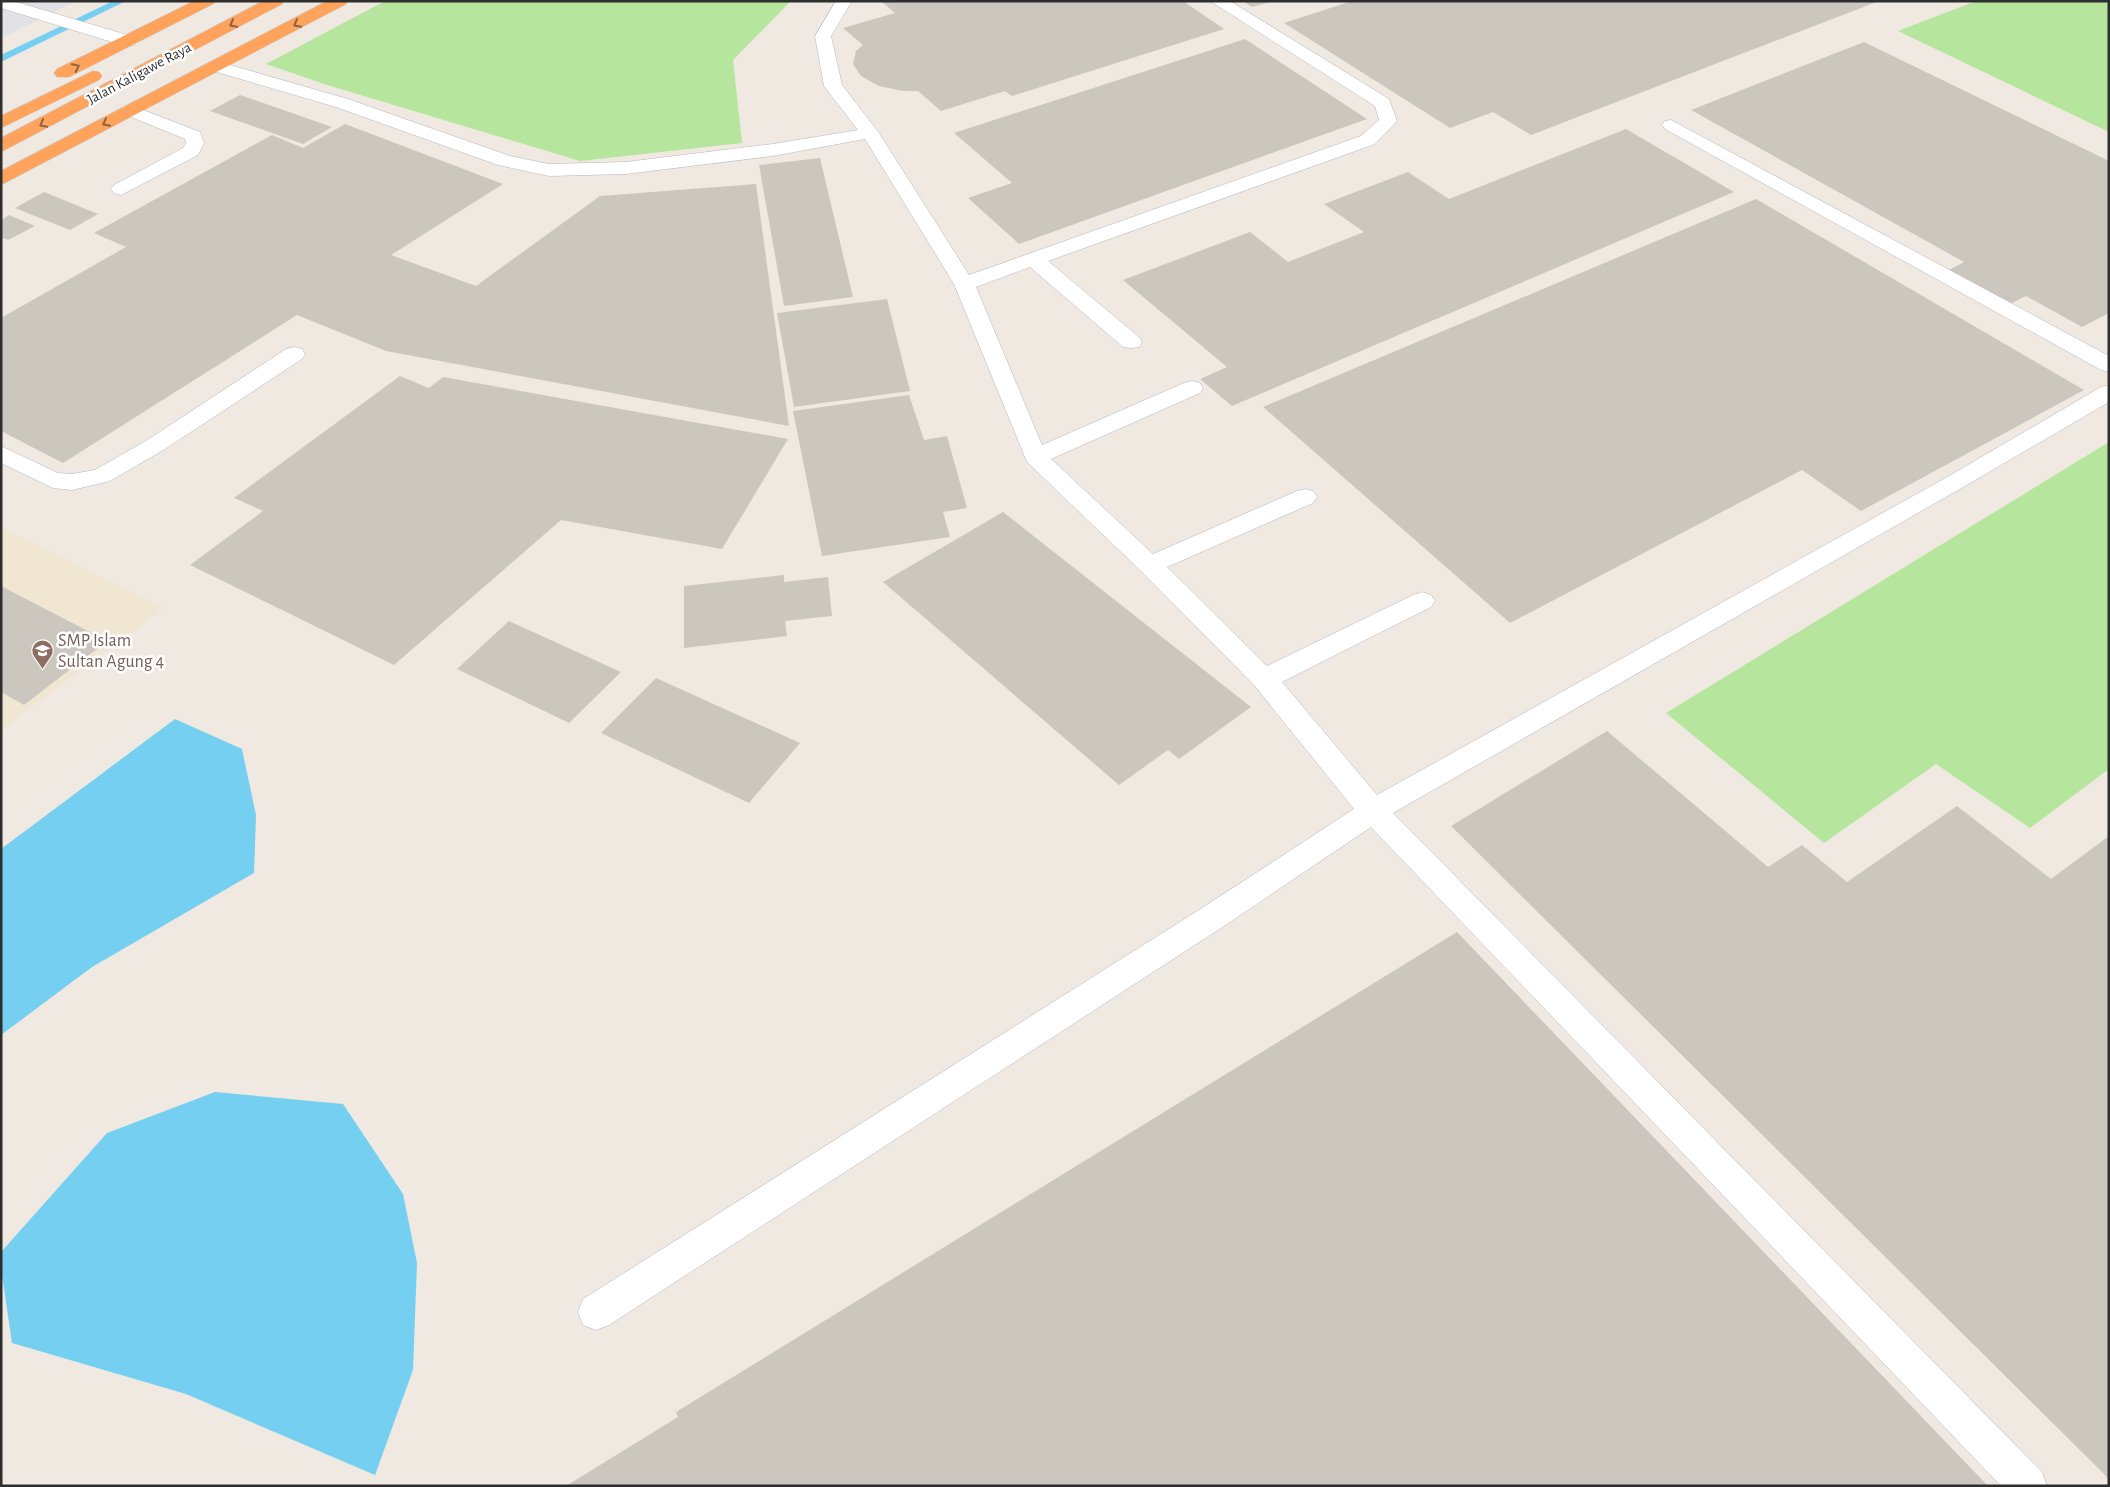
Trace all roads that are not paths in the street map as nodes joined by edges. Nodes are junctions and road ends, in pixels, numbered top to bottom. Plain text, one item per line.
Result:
1 (276, 1) edge
2 (340, 1) edge
3 (844, 1) edge
4 (1218, 1) edge
5 (1, 3) edge
6 (214, 6) edge
7 (120, 39) junction
8 (216, 66) junction
9 (10, 100) dead end
10 (130, 110) junction
11 (1, 123) edge
12 (1670, 125) dead end
13 (870, 133) junction
14 (1, 146) edge
15 (1, 179) edge
16 (121, 189) dead end
17 (1034, 260) junction
18 (964, 284) junction
19 (1131, 342) dead end
20 (294, 354) dead end
21 (2109, 365) edge
22 (1192, 388) dead end
23 (2109, 392) edge
24 (1, 453) edge
25 (1035, 457) junction
26 (1305, 497) dead end
27 (1150, 564) junction
28 (1422, 601) dead end
29 (1264, 679) junction
30 (1373, 811) junction
31 (596, 1312) dead end
32 (2028, 1486) edge

1 -> 14 highway, Jalan Kaligawe Raya
2 -> 8 highway
3 - 13 lane
4 - 17 lane
5 - 7 lane
6 - 7 highway
6 - 11 highway, Jalan Kaligawe Raya
9 -> 7 highway
8 - 10 highway
8 - 13 lane
10 -> 15 highway
10 - 16 lane
12 - 21 lane
13 - 18 lane
17 - 18 lane
17 - 19 lane
18 - 25 lane
20 - 24 lane
22 - 25 lane
23 - 30 lane
25 - 27 lane
26 - 27 lane
27 - 29 lane
28 - 29 lane
29 - 30 lane
30 - 31 lane
30 - 32 lane

